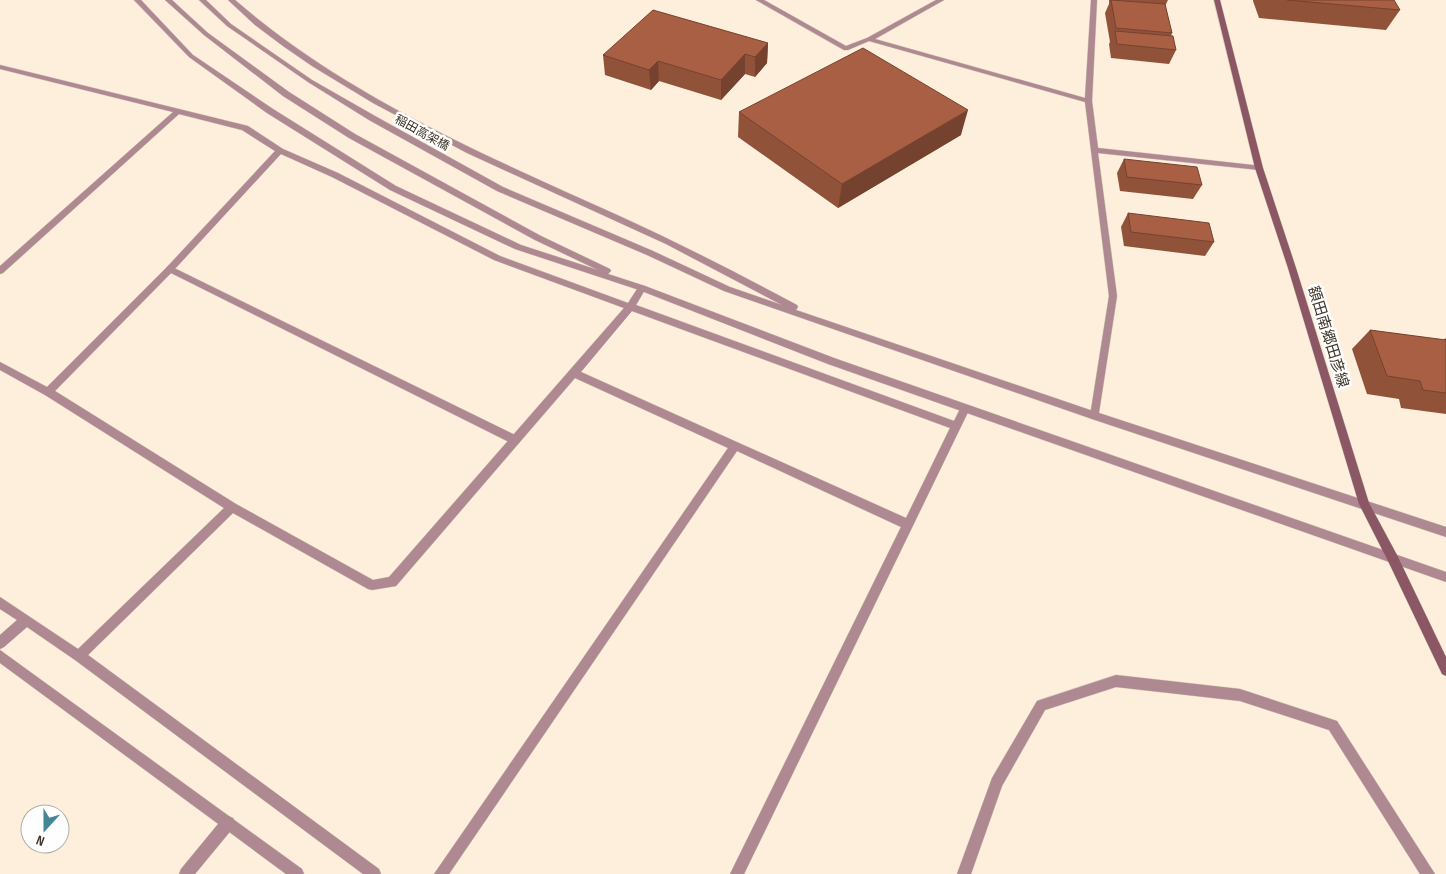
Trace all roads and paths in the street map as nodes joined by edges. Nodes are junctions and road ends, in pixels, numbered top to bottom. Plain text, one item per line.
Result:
1 (137, 0) edge
2 (168, 0) edge
3 (202, 0) edge
4 (231, 0) edge
5 (759, 0) edge
6 (941, 0) edge
7 (1094, 0) edge
8 (1217, 0) edge
9 (869, 39) junction
10 (0, 67) edge
11 (1088, 101) junction
12 (177, 112) junction
13 (1096, 150) junction
14 (280, 151) junction
15 (1259, 168) junction
16 (4, 264) edge
17 (170, 269) junction
18 (0, 271) edge
19 (642, 288) junction
20 (631, 306) junction
21 (823, 322) junction
22 (0, 366) edge
23 (574, 373) junction
24 (48, 392) junction
25 (965, 408) junction
26 (1095, 416) junction
27 (956, 426) junction
28 (515, 440) junction
29 (735, 446) junction
30 (1364, 504) junction
31 (232, 506) junction
32 (907, 524) junction
33 (1446, 532) edge
34 (1393, 559) junction
35 (1446, 578) edge
36 (0, 602) edge
37 (25, 621) junction
38 (0, 643) edge
39 (0, 656) edge
40 (79, 656) junction
41 (1446, 670) edge
42 (228, 824) junction
43 (186, 874) edge
44 (297, 874) edge
45 (374, 874) edge
46 (441, 874) edge
47 (737, 874) edge
48 (964, 874) edge
49 (1428, 874) edge

1 - 19 street
2 - 19 street
3 - 21 street, 稲田高架橋
4 - 21 street
5 - 9 street
6 - 9 street
7 - 11 street
8 - 15 main road, 額田南郷田彦線
9 - 11 street
10 - 12 street
11 - 13 street
12 - 14 street
12 - 16 street
13 - 15 street
13 - 26 street
14 - 17 street
14 - 20 street
15 - 30 main road, 額田南郷田彦線
16 - 18 street
17 - 24 street
17 - 28 street
19 - 20 street
19 - 25 street
20 - 23 street
20 - 27 street
21 - 26 street
22 - 24 street
23 - 28 street
23 - 29 street
24 - 31 street
25 - 27 street
25 - 34 street
26 - 30 street
27 - 32 street
28 - 31 street
29 - 32 street
29 - 46 street
30 - 33 street
30 - 34 main road, 額田南郷田彦線
31 - 40 street
32 - 47 street
34 - 35 street
34 - 41 main road, 額田南郷田彦線
36 - 37 street
37 - 38 street
37 - 40 street
39 - 42 street
40 - 45 street
42 - 43 street
42 - 44 street
48 - 49 street

